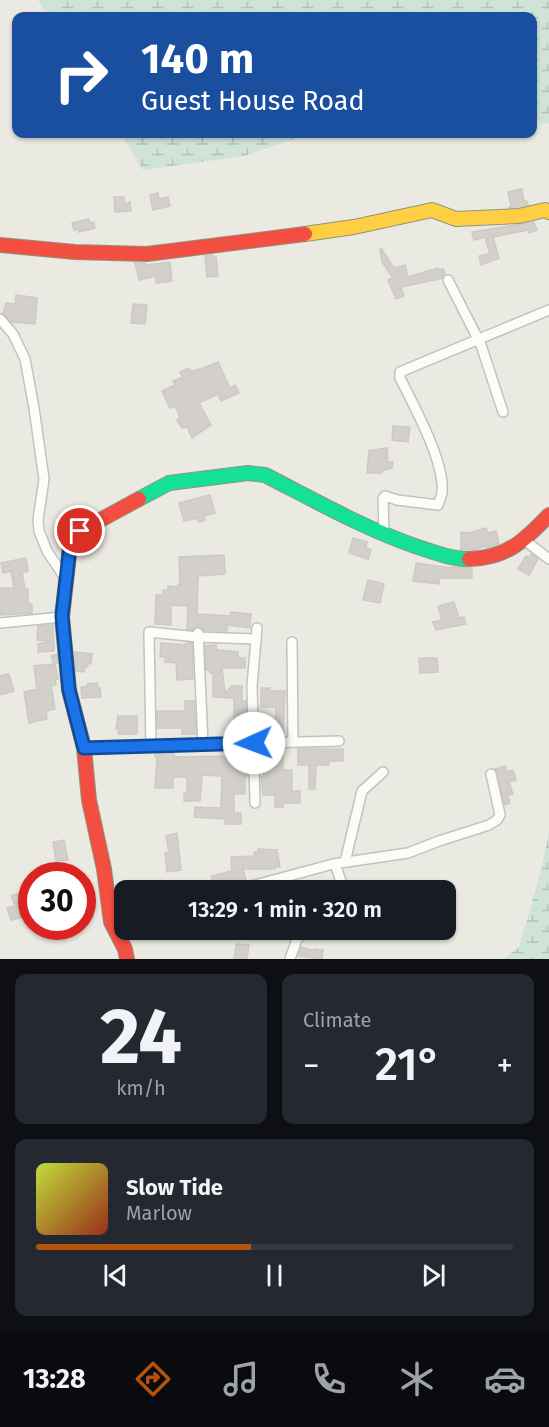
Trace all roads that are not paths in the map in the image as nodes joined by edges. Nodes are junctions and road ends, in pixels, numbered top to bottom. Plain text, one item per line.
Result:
1 (549, 212) edge
2 (0, 245) edge
3 (448, 280) dead end
4 (549, 310) edge
5 (0, 319) edge
6 (478, 339) junction
7 (503, 412) dead end
8 (549, 515) edge
9 (384, 532) junction
10 (524, 540) junction
11 (549, 559) edge
12 (65, 578) junction
13 (62, 616) junction
14 (0, 623) edge
15 (257, 628) dead end
16 (198, 634) junction
17 (256, 639) junction
18 (292, 642) dead end
19 (339, 741) dead end
20 (293, 742) junction
21 (254, 743) junction
22 (203, 744) junction
23 (151, 746) junction
24 (84, 748) junction
25 (383, 772) dead end
26 (491, 774) dead end
27 (255, 803) dead end
28 (340, 863) junction
29 (275, 880) edge
30 (342, 880) edge
31 (114, 906) edge
32 (123, 940) edge
33 (297, 940) edge
34 (127, 959) edge
35 (291, 959) edge

1 - 2 main road
3 - 6 street
4 - 6 street
5 - 12 street
6 - 7 street
6 - 9 street
8 - 10 main road
9 - 10 main road
9 - 12 main road
10 - 11 street
12 - 13 main road
13 - 14 street
13 - 24 main road
15 - 17 street
16 - 17 street
16 - 22 street
16 - 23 street
17 - 21 street
18 - 20 street
19 - 20 street
20 - 21 street
21 - 22 street
21 - 27 street
22 - 23 street
23 - 24 street
24 - 31 main road
25 - 28 street
26 - 28 street
28 - 29 street
28 - 30 street
32 - 34 main road
33 - 35 street

